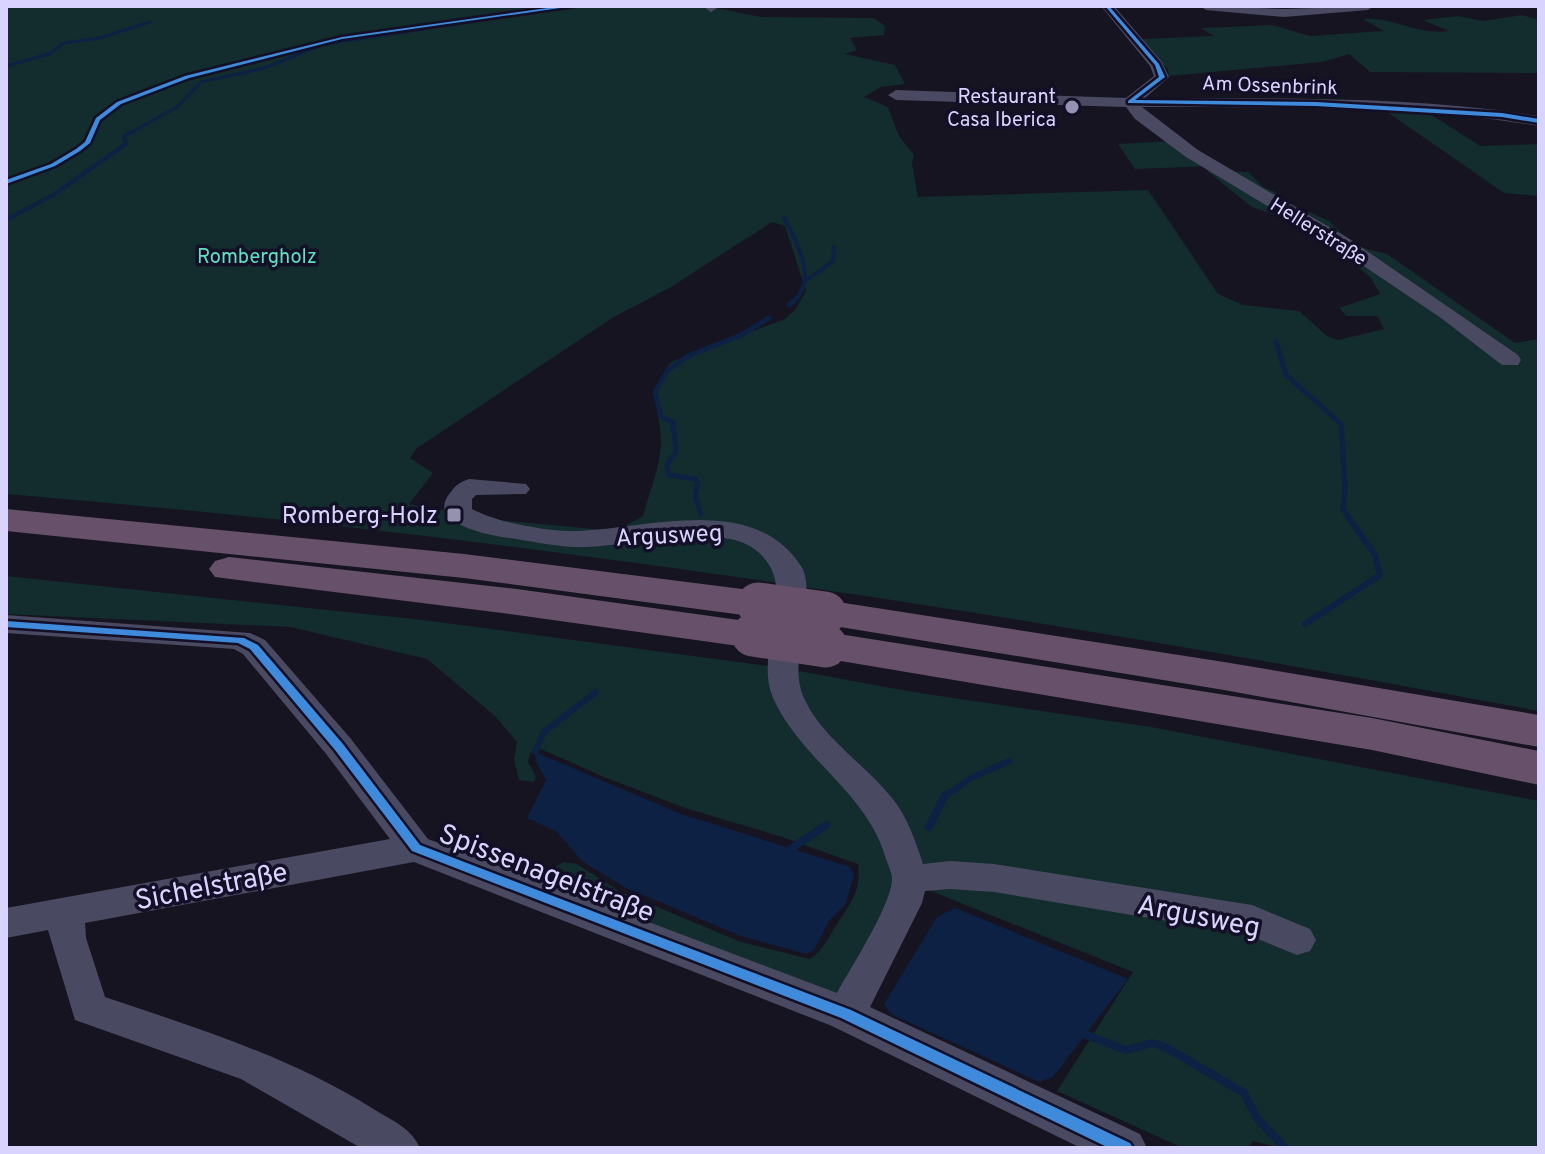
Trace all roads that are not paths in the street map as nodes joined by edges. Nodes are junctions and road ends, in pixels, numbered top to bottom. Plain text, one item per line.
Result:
1 (1107, 6) edge
2 (1206, 6) edge
3 (1368, 6) edge
4 (896, 95) dead end
5 (1130, 102) junction
6 (1539, 121) edge
7 (1510, 360) dead end
8 (517, 489) dead end
9 (6, 520) edge
10 (6, 547) edge
11 (755, 620) junction
12 (6, 624) edge
13 (826, 629) junction
14 (1539, 731) edge
15 (1539, 768) edge
16 (416, 848) junction
17 (910, 879) junction
18 (66, 912) junction
19 (6, 923) edge
20 (1297, 940) dead end
21 (846, 1014) junction
22 (398, 1148) edge
23 (1125, 1148) edge

1 - 5 street
2 - 3 street
4 - 5 street, Am Ossenbrink
5 - 6 street, Am Ossenbrink
5 - 7 street, Hellerstraße
8 - 17 street, Argusweg
9 - 11 highway
10 - 11 highway
11 - 13 highway, bridge
12 - 16 street, Spissenagelstraße
13 - 14 highway
13 - 15 highway
16 - 18 street, Sichelstraße
16 - 21 street, Spissenagelstraße
17 - 20 street, Argusweg
17 - 21 street
18 - 19 street, Sichelstraße
18 - 22 street
21 - 23 street, Spissenagelstraße

